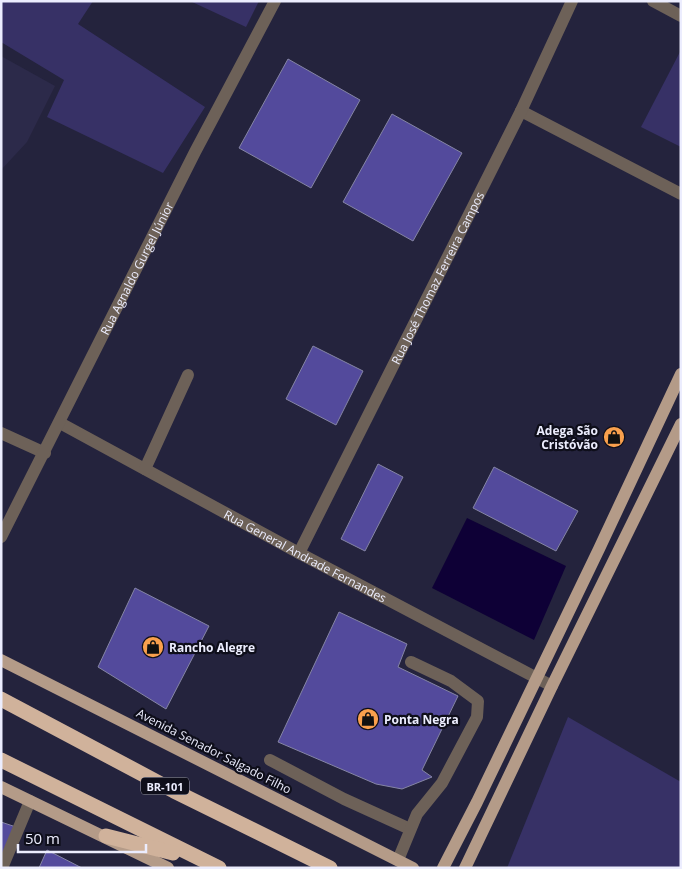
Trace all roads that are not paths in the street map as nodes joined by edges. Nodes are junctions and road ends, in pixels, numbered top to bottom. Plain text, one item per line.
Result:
1 (275, 1) edge
2 (572, 1) edge
3 (653, 1) edge
4 (681, 16) edge
5 (521, 111) junction
6 (681, 194) edge
7 (681, 374) edge
8 (188, 375) dead end
9 (60, 423) junction
10 (681, 424) edge
11 (1, 433) edge
12 (45, 453) junction
13 (145, 469) junction
14 (1, 537) edge
15 (299, 553) junction
16 (1, 660) edge
17 (411, 662) dead end
18 (537, 678) junction
19 (552, 686) junction
20 (1, 699) edge
21 (1, 760) edge
22 (270, 760) dead end
23 (1, 787) edge
24 (30, 801) junction
25 (410, 829) junction
26 (106, 836) junction
27 (199, 859) junction
28 (398, 860) junction
29 (2, 868) edge
30 (168, 868) edge
31 (220, 868) edge
32 (330, 868) edge
33 (413, 868) edge
34 (443, 868) edge
35 (465, 868) edge

1 - 9 street, Rua Agnaldo Gurgel Júnior
2 - 5 street, Rua José Thomaz Ferreira Campos
3 - 4 street
5 - 6 street
5 - 15 street, Rua José Thomaz Ferreira Campos
7 - 18 main road
8 - 13 street
9 - 12 street, Rua Agnaldo Gurgel Júnior
9 - 13 street, Rua General Andrade Fernandes
10 - 19 main road
11 - 12 street
12 - 14 street, Rua Agnaldo Gurgel Júnior
13 - 15 street, Rua General Andrade Fernandes
15 - 18 street, Rua General Andrade Fernandes
16 - 28 main road, Avenida Senador Salgado Filho
17 - 25 street
18 - 19 street, Rua General Andrade Fernandes
18 - 34 main road
19 - 35 main road
20 - 32 highway, BR-101
21 - 27 highway
22 - 25 street
23 - 24 main road
24 - 26 main road
24 - 29 street
25 - 28 street
26 - 27 highway
26 - 30 main road
27 - 31 highway
28 - 33 main road, Avenida Senador Salgado Filho

